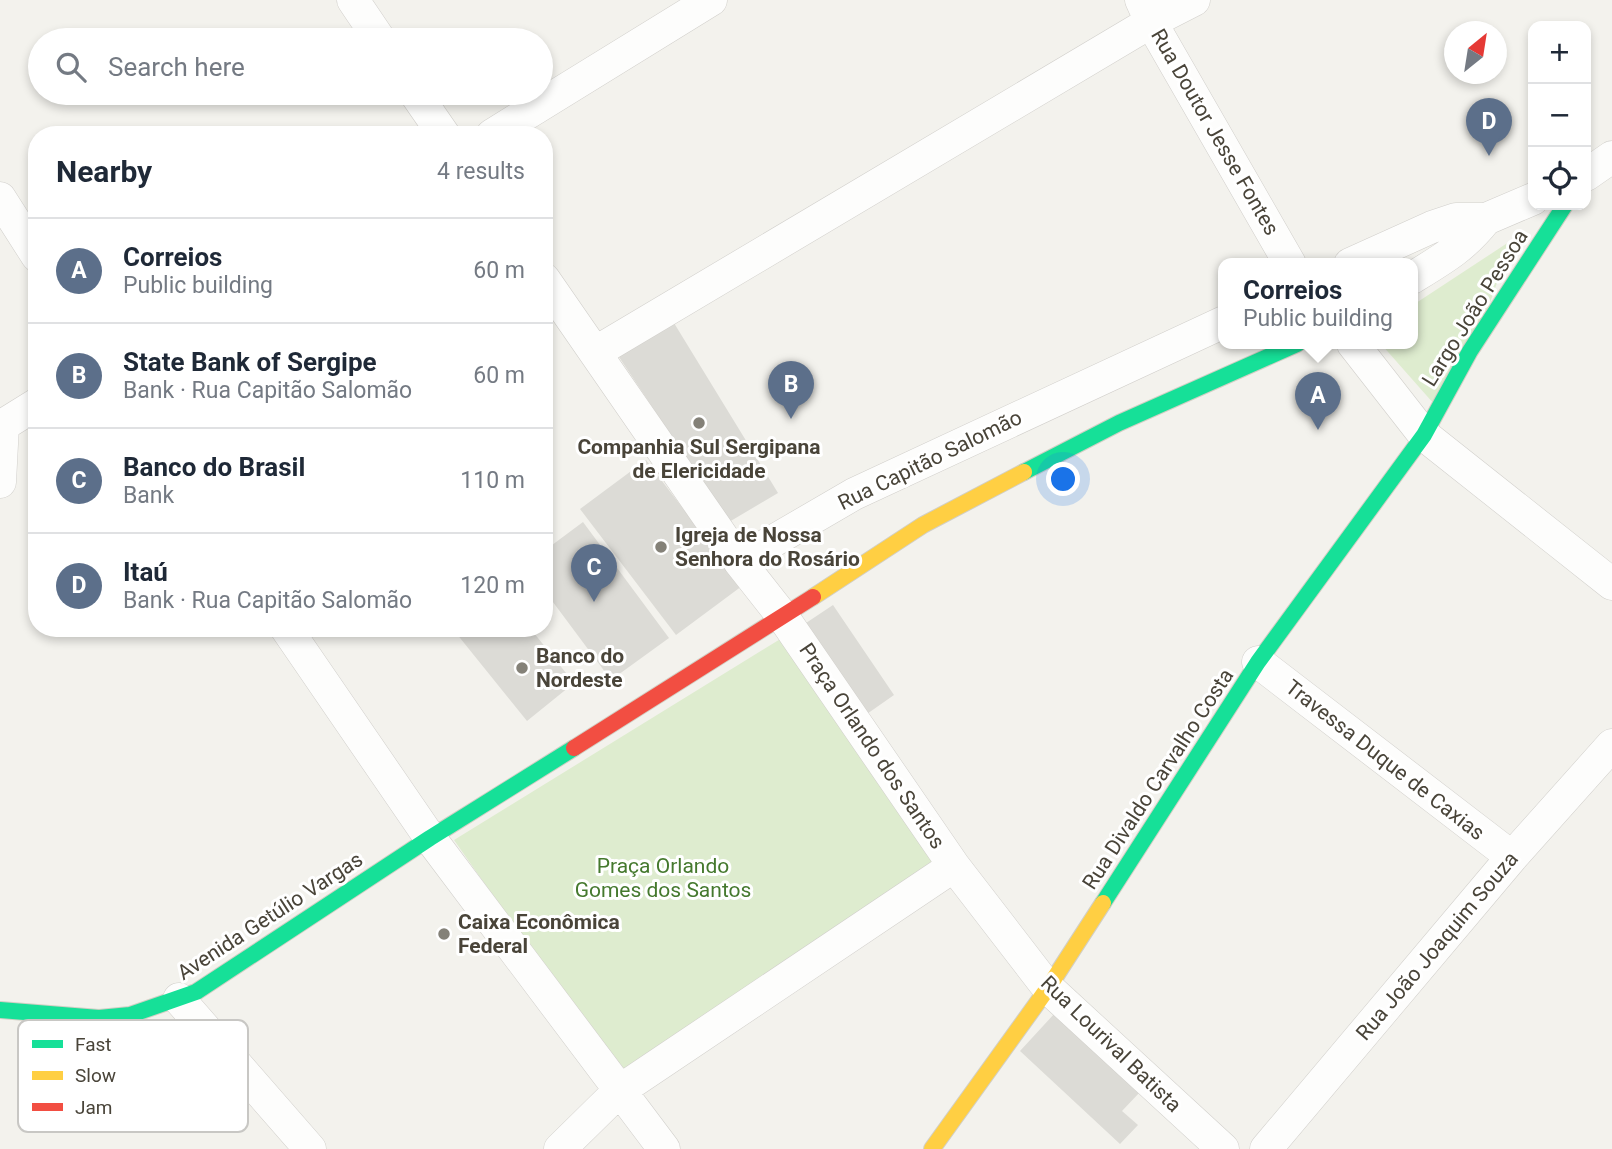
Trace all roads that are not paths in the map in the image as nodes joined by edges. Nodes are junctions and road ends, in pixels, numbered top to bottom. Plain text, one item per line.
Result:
1 (352, 0) edge
2 (710, 0) edge
3 (1194, 0) edge
4 (1146, 11) edge
5 (372, 28) edge
6 (553, 97) edge
7 (423, 105) edge
8 (540, 105) edge
9 (438, 126) edge
10 (507, 126) edge
11 (1612, 157) edge
12 (1591, 172) edge
13 (0, 198) edge
14 (1528, 201) edge
15 (1562, 210) edge
16 (1486, 219) junction
17 (28, 242) edge
18 (1287, 258) edge
19 (1364, 258) edge
20 (1418, 274) edge
21 (553, 292) edge
22 (1218, 324) edge
23 (1285, 349) edge
24 (1357, 349) edge
25 (596, 352) junction
26 (28, 410) edge
27 (2, 426) edge
28 (1424, 435) junction
29 (0, 482) edge
30 (739, 561) junction
31 (1612, 583) edge
32 (783, 617) junction
33 (292, 637) edge
34 (1258, 662) junction
35 (1612, 745) edge
36 (430, 838) junction
37 (1512, 857) junction
38 (954, 866) junction
39 (1048, 988) junction
40 (179, 999) junction
41 (0, 1010) edge
42 (197, 1020) edge
43 (248, 1078) edge
44 (619, 1091) junction
45 (310, 1149) edge
46 (560, 1149) edge
47 (664, 1149) edge
48 (932, 1149) edge
49 (1223, 1149) edge
50 (1266, 1149) edge

1 - 5 street
2 - 6 street
3 - 4 street
4 - 18 street, Rua Doutor Jesse Fontes
4 - 25 street
7 - 9 street
8 - 10 street
11 - 12 street
13 - 17 street
14 - 16 street
15 - 28 street, Largo João Pessoa
16 - 19 street
16 - 20 street
21 - 25 street
22 - 30 street, Rua Capitão Salomão
23 - 32 street
24 - 28 street
25 - 30 street
26 - 27 street
27 - 29 street
28 - 31 street
28 - 34 street, Rua Divaldo Carvalho Costa
30 - 32 street
32 - 36 street
32 - 38 street, Praça Orlando dos Santos
33 - 36 street
34 - 37 street, Travessa Duque de Caxias
34 - 39 street, Rua Divaldo Carvalho Costa
35 - 37 street, Rua João Joaquim Souza
36 - 40 street, Avenida Getúlio Vargas
36 - 44 street
37 - 50 street, Rua João Joaquim Souza
38 - 39 street, Rua Lourival Batista
38 - 44 street, Praça Orlando dos Santos
39 - 48 street, Rua Divaldo Carvalho Costa
39 - 49 street, Rua Lourival Batista
40 - 41 street, Avenida Getúlio Vargas
40 - 42 street
43 - 45 street
44 - 46 street, Praça Orlando dos Santos
44 - 47 street

